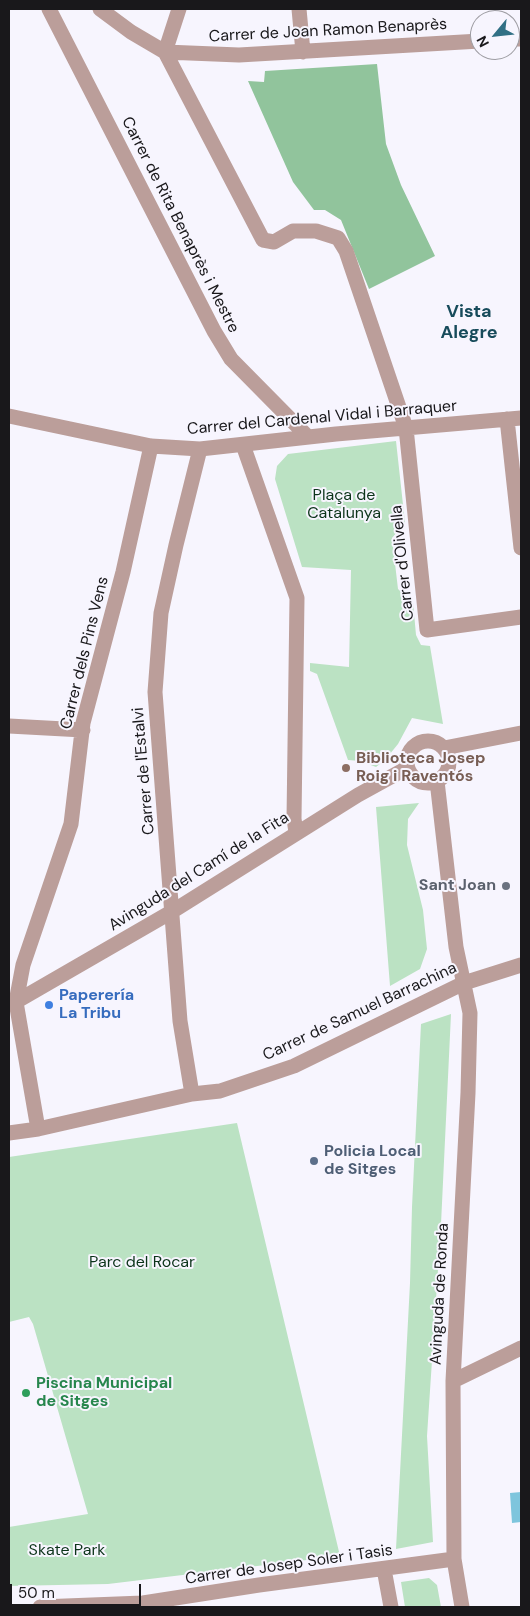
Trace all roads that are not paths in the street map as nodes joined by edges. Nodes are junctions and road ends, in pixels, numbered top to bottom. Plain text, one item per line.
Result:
1 (49, 9) edge
2 (100, 9) edge
3 (179, 9) edge
4 (299, 9) edge
5 (470, 42) edge
6 (165, 52) junction
7 (303, 52) junction
8 (9, 416) edge
9 (514, 418) edge
10 (406, 428) junction
11 (308, 437) junction
12 (242, 445) junction
13 (151, 446) junction
14 (200, 449) junction
15 (521, 548) edge
16 (521, 617) edge
17 (9, 726) edge
18 (83, 730) junction
19 (521, 733) edge
20 (444, 748) junction
21 (407, 768) junction
22 (437, 781) junction
23 (296, 832) junction
24 (173, 910) junction
25 (521, 965) edge
26 (464, 983) junction
27 (12, 1004) edge
28 (192, 1094) junction
29 (38, 1130) junction
30 (9, 1133) edge
31 (521, 1348) edge
32 (453, 1382) junction
33 (454, 1559) junction
34 (384, 1569) junction
35 (136, 1605) edge
36 (40, 1607) edge
37 (391, 1607) edge
38 (462, 1607) edge

1 - 11 street, Carrer de Rita Benaprès i Mestre
2 - 6 street, Carrer de Joan Ramon Benaprès
3 - 6 street
4 - 7 street
5 - 7 street, Carrer de Joan Ramon Benaprès
6 - 7 street, Carrer de Joan Ramon Benaprès
6 - 10 street
8 - 13 street, Carrer del Cardenal Vidal i Barraquer
9 - 10 street, Carrer del Cardenal Vidal i Barraquer
9 - 15 street
10 - 11 street, Carrer del Cardenal Vidal i Barraquer
10 - 16 street, Carrer d'Olivella
11 - 12 street, Carrer del Cardenal Vidal i Barraquer
12 - 14 street, Carrer del Cardenal Vidal i Barraquer
12 - 23 street
13 - 14 street, Carrer del Cardenal Vidal i Barraquer
13 - 18 street, Carrer dels Pins Vens
14 - 24 street, Carrer de l'Estalvi
17 - 18 street
18 - 27 street, Carrer dels Pins Vens
19 - 20 street
20 - 21 street
20 - 22 street
21 - 22 street
21 - 23 street, Avinguda del Camí de la Fita
22 - 26 street, Avinguda de Ronda
23 - 24 street, Avinguda del Camí de la Fita
24 - 27 street, Avinguda del Camí de la Fita
24 - 28 street, Carrer de l'Estalvi
25 - 26 street, Carrer de Samuel Barrachina
26 - 28 street, Carrer de Samuel Barrachina
26 - 32 street, Avinguda de Ronda
27 - 29 street, Carrer dels Pins Vens
28 - 29 street, Carrer de Samuel Barrachina
29 - 30 street, Carrer de Samuel Barrachina
31 - 32 street
32 - 33 street, Avinguda de Ronda
33 - 34 street, Carrer de Josep Soler i Tasis
33 - 38 street, Avinguda de Ronda
34 - 35 street, Carrer de Josep Soler i Tasis
34 - 37 street
35 - 36 street, Carrer de Josep Soler i Tasis

